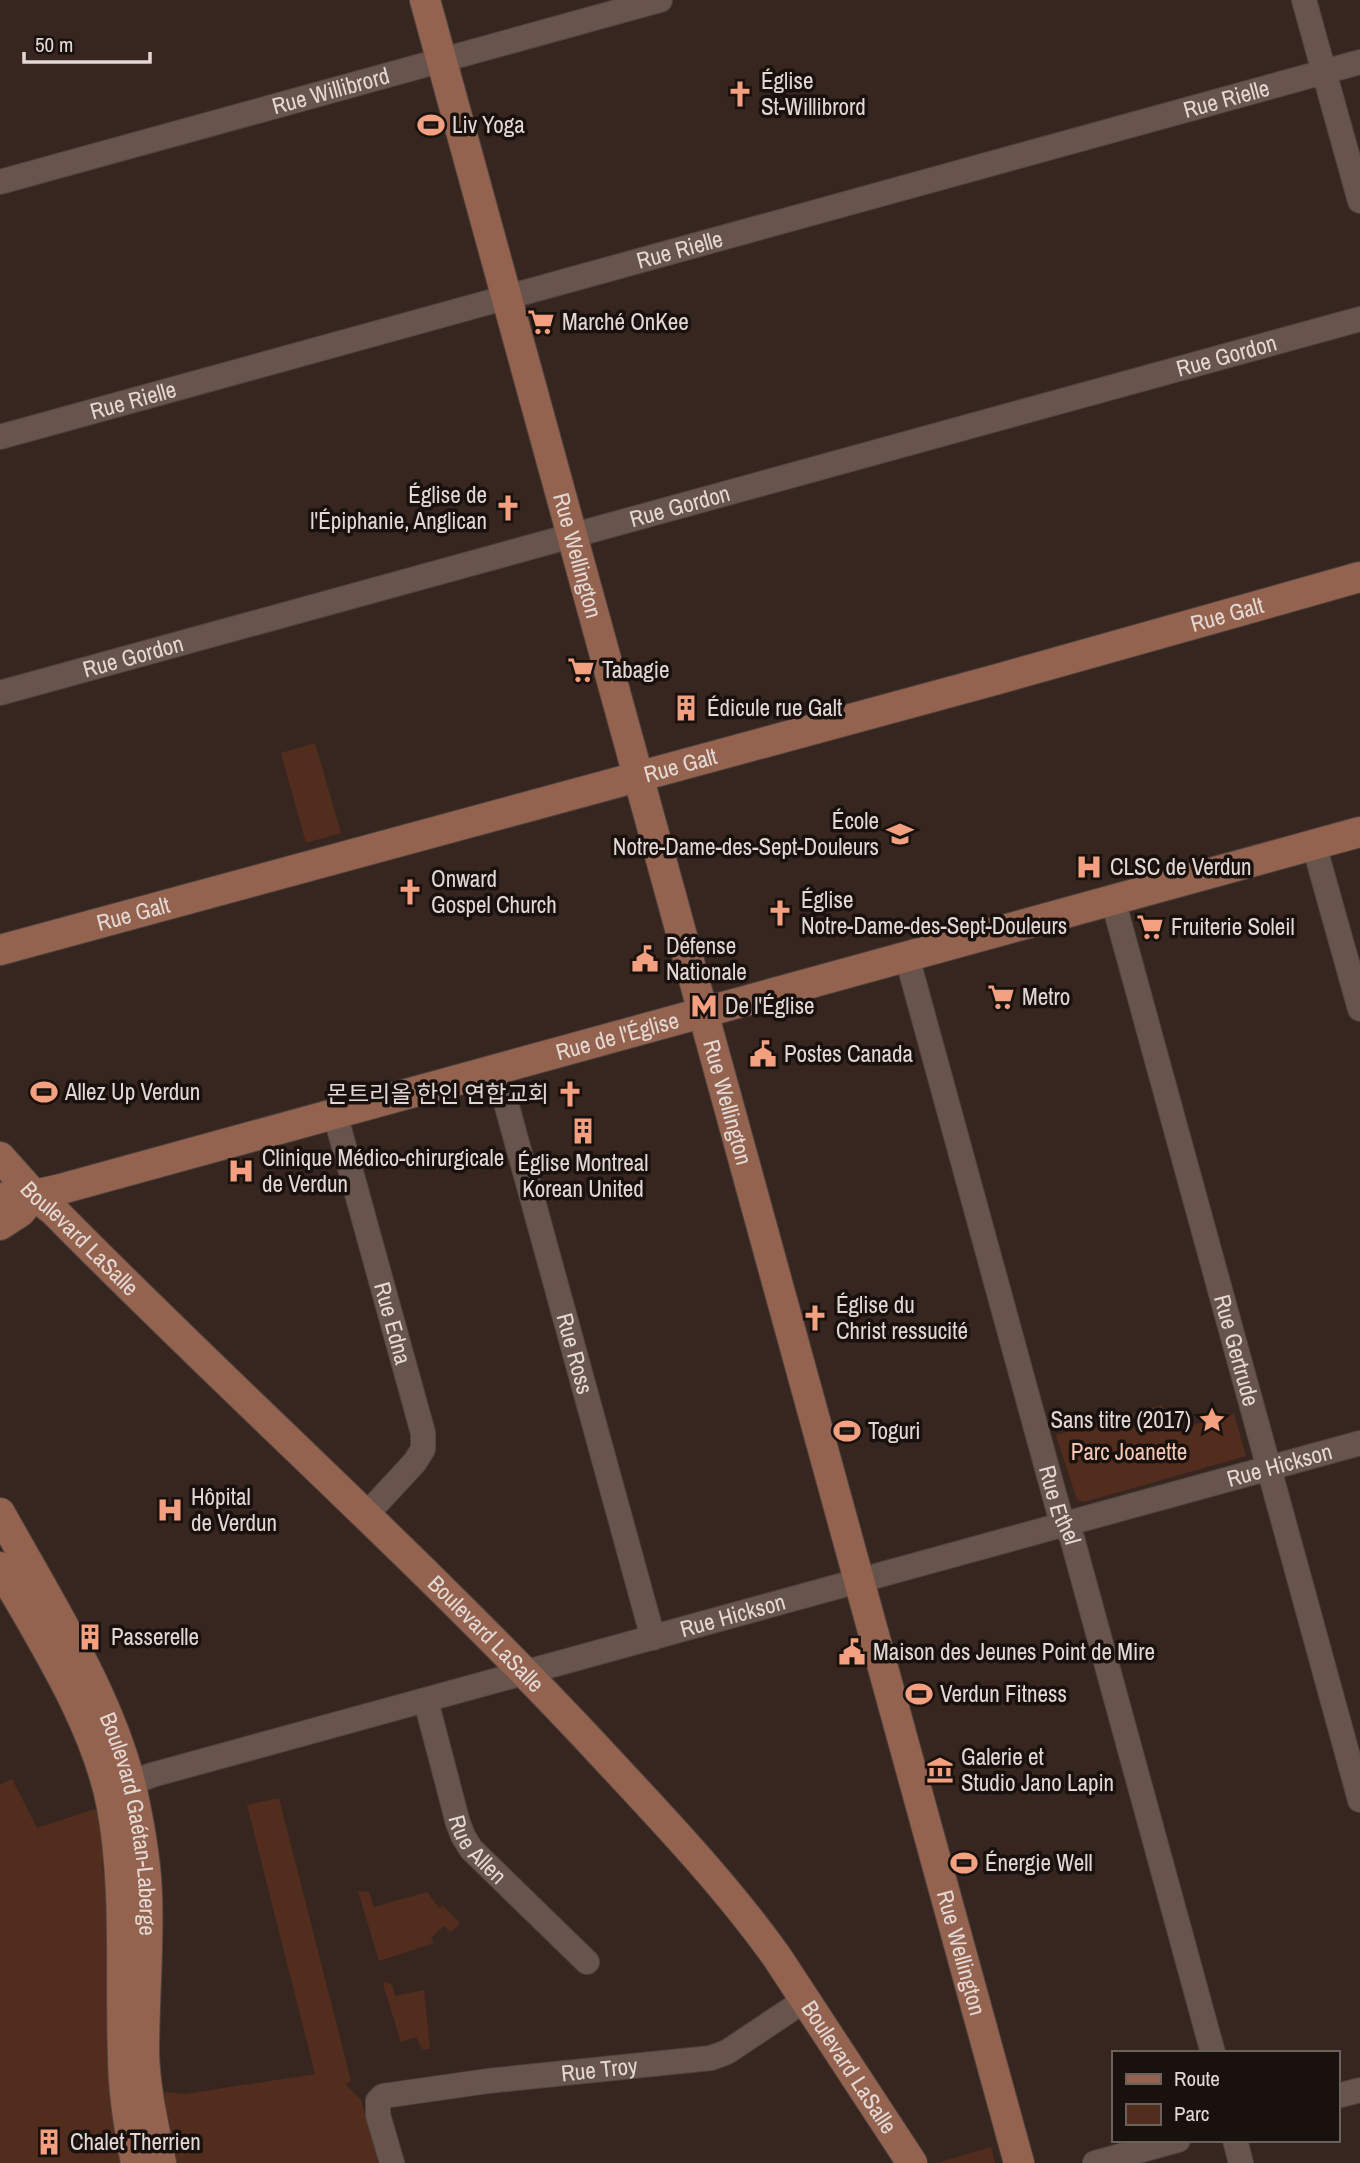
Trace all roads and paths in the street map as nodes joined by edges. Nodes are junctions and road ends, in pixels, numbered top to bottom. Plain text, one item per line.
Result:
1 (425, 0) edge
2 (660, 0) edge
3 (1304, 0) edge
4 (441, 60) junction
5 (1360, 62) edge
6 (1324, 72) junction
7 (0, 182) edge
8 (1360, 201) edge
9 (506, 297) junction
10 (1360, 319) edge
11 (0, 436) edge
12 (572, 536) junction
13 (1360, 577) edge
14 (0, 693) edge
15 (638, 776) junction
16 (1360, 832) edge
17 (1314, 845) junction
18 (1113, 900) junction
19 (0, 950) edge
20 (907, 957) junction
21 (1360, 1009) edge
22 (703, 1013) junction
23 (497, 1070) junction
24 (335, 1114) junction
25 (0, 1157) edge
26 (34, 1195) junction
27 (0, 1199) edge
28 (0, 1225) edge
29 (1360, 1443) edge
30 (1268, 1468) junction
31 (0, 1513) edge
32 (365, 1516) junction
33 (1065, 1524) junction
34 (0, 1567) edge
35 (859, 1581) junction
36 (653, 1638) junction
37 (526, 1673) junction
38 (426, 1701) junction
39 (94, 1717) junction
40 (119, 1787) junction
41 (1360, 1800) edge
42 (587, 1962) dead end
43 (806, 2000) junction
44 (1212, 2051) edge
45 (1360, 2090) edge
46 (1339, 2095) edge
47 (1171, 2142) edge
48 (1236, 2142) edge
49 (136, 2163) edge
50 (161, 2163) edge
51 (392, 2163) edge
52 (912, 2163) edge
53 (1019, 2163) edge
54 (1095, 2163) edge
55 (1241, 2163) edge

1 - 4 main road, Rue Wellington
2 - 4 street, Rue Willibrord
3 - 6 street
4 - 7 street, Rue Willibrord
4 - 9 main road, Rue Wellington
5 - 6 street, Rue Rielle
6 - 8 street
6 - 9 street, Rue Rielle
9 - 11 street, Rue Rielle
9 - 12 main road, Rue Wellington
10 - 12 street, Rue Gordon
12 - 14 street, Rue Gordon
12 - 15 main road, Rue Wellington
13 - 15 main road, Rue Galt
15 - 19 main road, Rue Galt
15 - 22 main road, Rue Wellington
16 - 17 main road, Rue de l'Église
17 - 18 main road, Rue de l'Église
17 - 21 street
18 - 20 main road, Rue de l'Église
18 - 30 street, Rue Gertrude
20 - 22 main road, Rue de l'Église
20 - 33 street, Rue Ethel
22 - 23 main road, Rue de l'Église
22 - 35 main road, Rue Wellington
23 - 24 main road, Rue de l'Église
23 - 36 street, Rue Ross
24 - 26 main road, Rue de l'Église
24 - 32 street, Rue Edna
25 - 26 main road, Boulevard LaSalle
26 - 27 main road, Rue de l'Église
26 - 28 main road
26 - 32 main road, Boulevard LaSalle
29 - 30 street, Rue Hickson
30 - 33 street, Rue Hickson
30 - 41 street, Rue Gertrude
31 - 39 main road, Boulevard Gaétan-Laberge
32 - 37 main road, Boulevard LaSalle
33 - 35 street, Rue Hickson
33 - 44 street, Rue Ethel
34 - 39 main road, Boulevard Gaétan-Laberge
35 - 36 street, Rue Hickson
35 - 53 main road, Rue Wellington
36 - 37 street, Rue Hickson
37 - 38 street, Rue Hickson
37 - 43 main road, Boulevard LaSalle
38 - 40 street, Rue Hickson
38 - 42 street, Rue Allen
39 - 40 main road, Boulevard Gaétan-Laberge
40 - 49 main road, Boulevard Gaétan-Laberge
40 - 50 main road, Boulevard Gaétan-Laberge
43 - 51 street, Rue Troy
43 - 52 main road, Boulevard LaSalle
45 - 46 street
47 - 54 street
48 - 55 street

